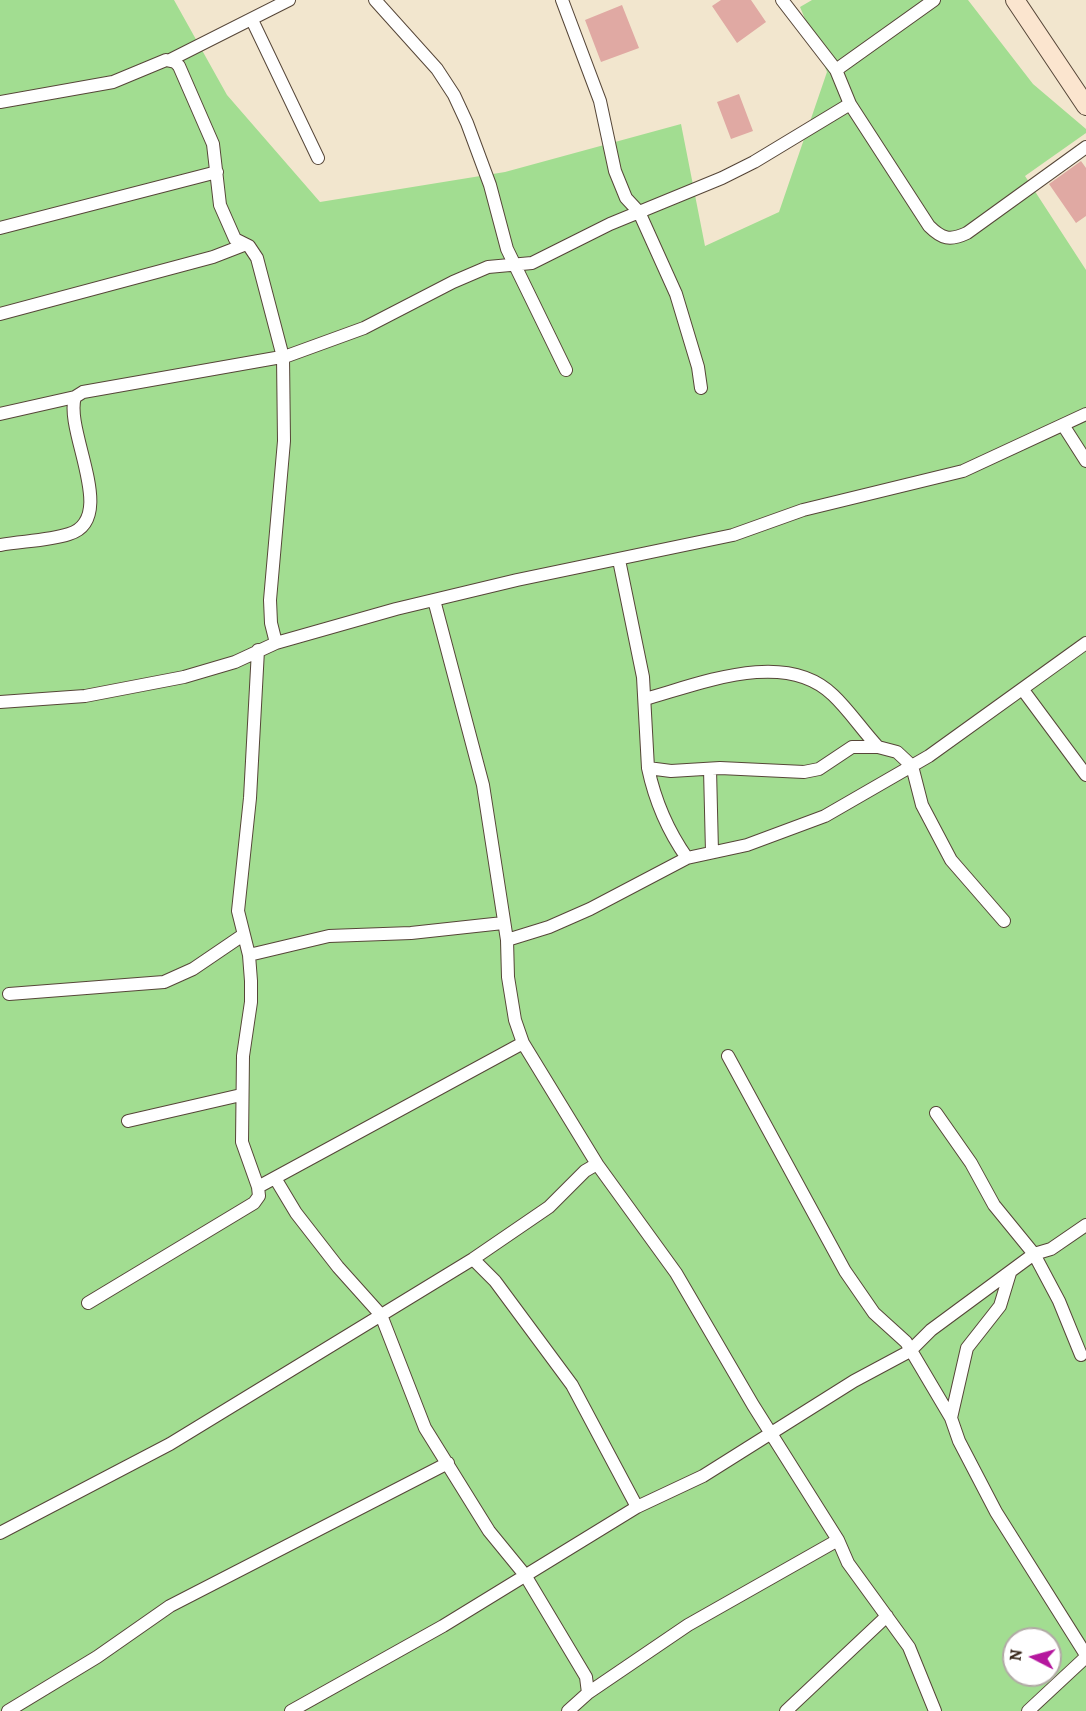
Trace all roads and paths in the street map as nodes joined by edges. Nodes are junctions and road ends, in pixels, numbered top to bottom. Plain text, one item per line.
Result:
1 (289, 0) edge
2 (375, 0) edge
3 (562, 0) edge
4 (782, 0) edge
5 (934, 0) edge
6 (1015, 0) edge
7 (252, 20) junction
8 (170, 60) junction
9 (836, 70) junction
10 (0, 102) edge
11 (850, 104) junction
12 (1086, 106) edge
13 (1086, 147) edge
14 (318, 158) dead end
15 (217, 172) junction
16 (639, 212) junction
17 (0, 228) edge
18 (244, 245) junction
19 (516, 265) junction
20 (0, 314) edge
21 (283, 357) junction
22 (566, 370) dead end
23 (701, 388) dead end
24 (75, 397) junction
25 (0, 414) edge
26 (1086, 414) edge
27 (1063, 425) junction
28 (1086, 460) edge
29 (0, 545) edge
30 (619, 560) junction
31 (434, 600) junction
32 (276, 643) junction
33 (1086, 644) edge
34 (258, 650) junction
35 (1023, 690) junction
36 (645, 699) junction
37 (0, 702) edge
38 (878, 747) junction
39 (912, 766) junction
40 (648, 768) junction
41 (710, 769) junction
42 (1086, 775) edge
43 (712, 852) junction
44 (687, 858) junction
45 (1004, 921) dead end
46 (503, 923) junction
47 (243, 935) junction
48 (507, 940) junction
49 (249, 955) junction
50 (9, 994) dead end
51 (522, 1043) junction
52 (728, 1056) dead end
53 (241, 1095) junction
54 (936, 1113) dead end
55 (128, 1121) dead end
56 (597, 1164) junction
57 (275, 1178) junction
58 (258, 1187) junction
59 (1086, 1226) edge
60 (1034, 1254) junction
61 (473, 1259) junction
62 (1010, 1273) junction
63 (88, 1303) dead end
64 (381, 1315) junction
65 (910, 1351) junction
66 (1081, 1355) dead end
67 (951, 1418) junction
68 (771, 1433) junction
69 (448, 1463) junction
70 (637, 1507) junction
71 (0, 1533) edge
72 (838, 1540) junction
73 (525, 1575) junction
74 (887, 1616) junction
75 (1086, 1656) edge
76 (588, 1693) junction
77 (8, 1711) edge
78 (291, 1711) edge
79 (568, 1711) edge
80 (786, 1711) edge
81 (935, 1711) edge
82 (1028, 1711) edge

1 - 7 street
2 - 19 street
3 - 16 street
4 - 9 street
5 - 9 street
6 - 12 main road
7 - 8 street
7 - 14 street
8 - 10 street
8 - 15 street
9 - 11 street
11 - 13 street
11 - 16 street
15 - 17 street
15 - 18 street
16 - 19 street
16 - 23 street
18 - 20 street
18 - 21 street
19 - 21 street
19 - 22 street
21 - 24 street
21 - 32 street
24 - 25 street
24 - 29 street
26 - 27 street
27 - 28 street
27 - 30 street
30 - 31 street
30 - 36 street
31 - 32 street
31 - 46 street
32 - 34 street
33 - 35 street
34 - 37 street
34 - 47 street
35 - 39 street
35 - 42 street
36 - 38 street
36 - 40 street
38 - 39 street
38 - 41 street
39 - 43 street
39 - 45 street
40 - 41 street
40 - 44 street
41 - 43 street
43 - 44 street
44 - 48 street
46 - 48 street
46 - 49 street
47 - 49 street
47 - 50 street
48 - 51 street
49 - 53 street
51 - 56 street
51 - 57 street
52 - 65 street
53 - 55 street
53 - 58 street
54 - 60 street
56 - 61 street
56 - 68 street
57 - 58 street
57 - 64 street
58 - 63 street
59 - 60 street
60 - 62 street
60 - 66 street
61 - 64 street
61 - 70 street
62 - 65 street
62 - 67 street
64 - 69 street
64 - 71 street
65 - 67 street
65 - 68 street
67 - 75 street
68 - 70 street
68 - 72 street
69 - 73 street
69 - 77 street
70 - 73 street
72 - 74 street
72 - 76 street
73 - 76 street
73 - 78 street
74 - 80 street
74 - 81 street
75 - 82 street
76 - 79 street

